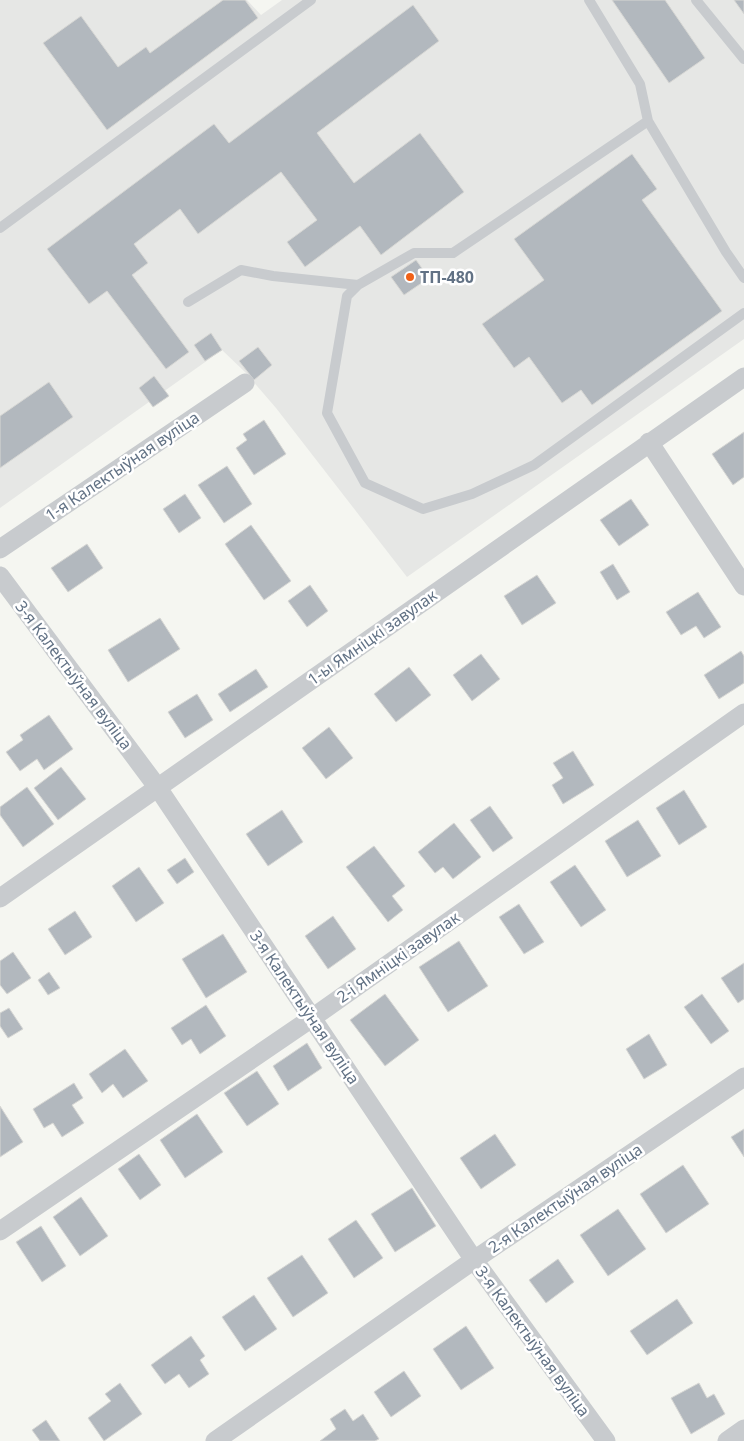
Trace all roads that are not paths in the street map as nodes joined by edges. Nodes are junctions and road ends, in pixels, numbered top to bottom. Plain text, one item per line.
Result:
1 (311, 0) edge
2 (589, 0) edge
3 (696, 0) edge
4 (744, 59) edge
5 (648, 120) junction
6 (0, 228) edge
7 (744, 278) edge
8 (358, 285) junction
9 (188, 302) dead end
10 (744, 313) edge
11 (744, 377) edge
12 (245, 383) dead end
13 (649, 442) junction
14 (0, 549) edge
15 (0, 576) edge
16 (744, 586) edge
17 (744, 713) edge
18 (158, 788) junction
19 (0, 898) edge
20 (312, 1018) junction
21 (744, 1077) edge
22 (0, 1231) edge
23 (474, 1260) junction
24 (744, 1428) edge
25 (215, 1441) edge
26 (606, 1441) edge
27 (726, 1441) edge

1 - 6 lane
2 - 5 lane
3 - 4 lane
5 - 7 lane
5 - 8 lane
8 - 9 lane
8 - 10 lane
11 - 13 street, 1-ы Ямніцкі завулак
12 - 14 street, 1-я Калектыўная вуліца
13 - 16 street
13 - 18 street, 1-ы Ямніцкі завулак
15 - 18 street, 3-я Калектыўная вуліца
17 - 20 street, 2-і Ямніцкі завулак
18 - 19 street, 1-ы Ямніцкі завулак
18 - 20 street, 3-я Калектыўная вуліца
20 - 22 street, 2-і Ямніцкі завулак
20 - 23 street, 3-я Калектыўная вуліца
21 - 23 street, 2-я Калектыўная вуліца
23 - 25 street, 2-я Калектыўная вуліца
23 - 26 street, 3-я Калектыўная вуліца
24 - 27 street

